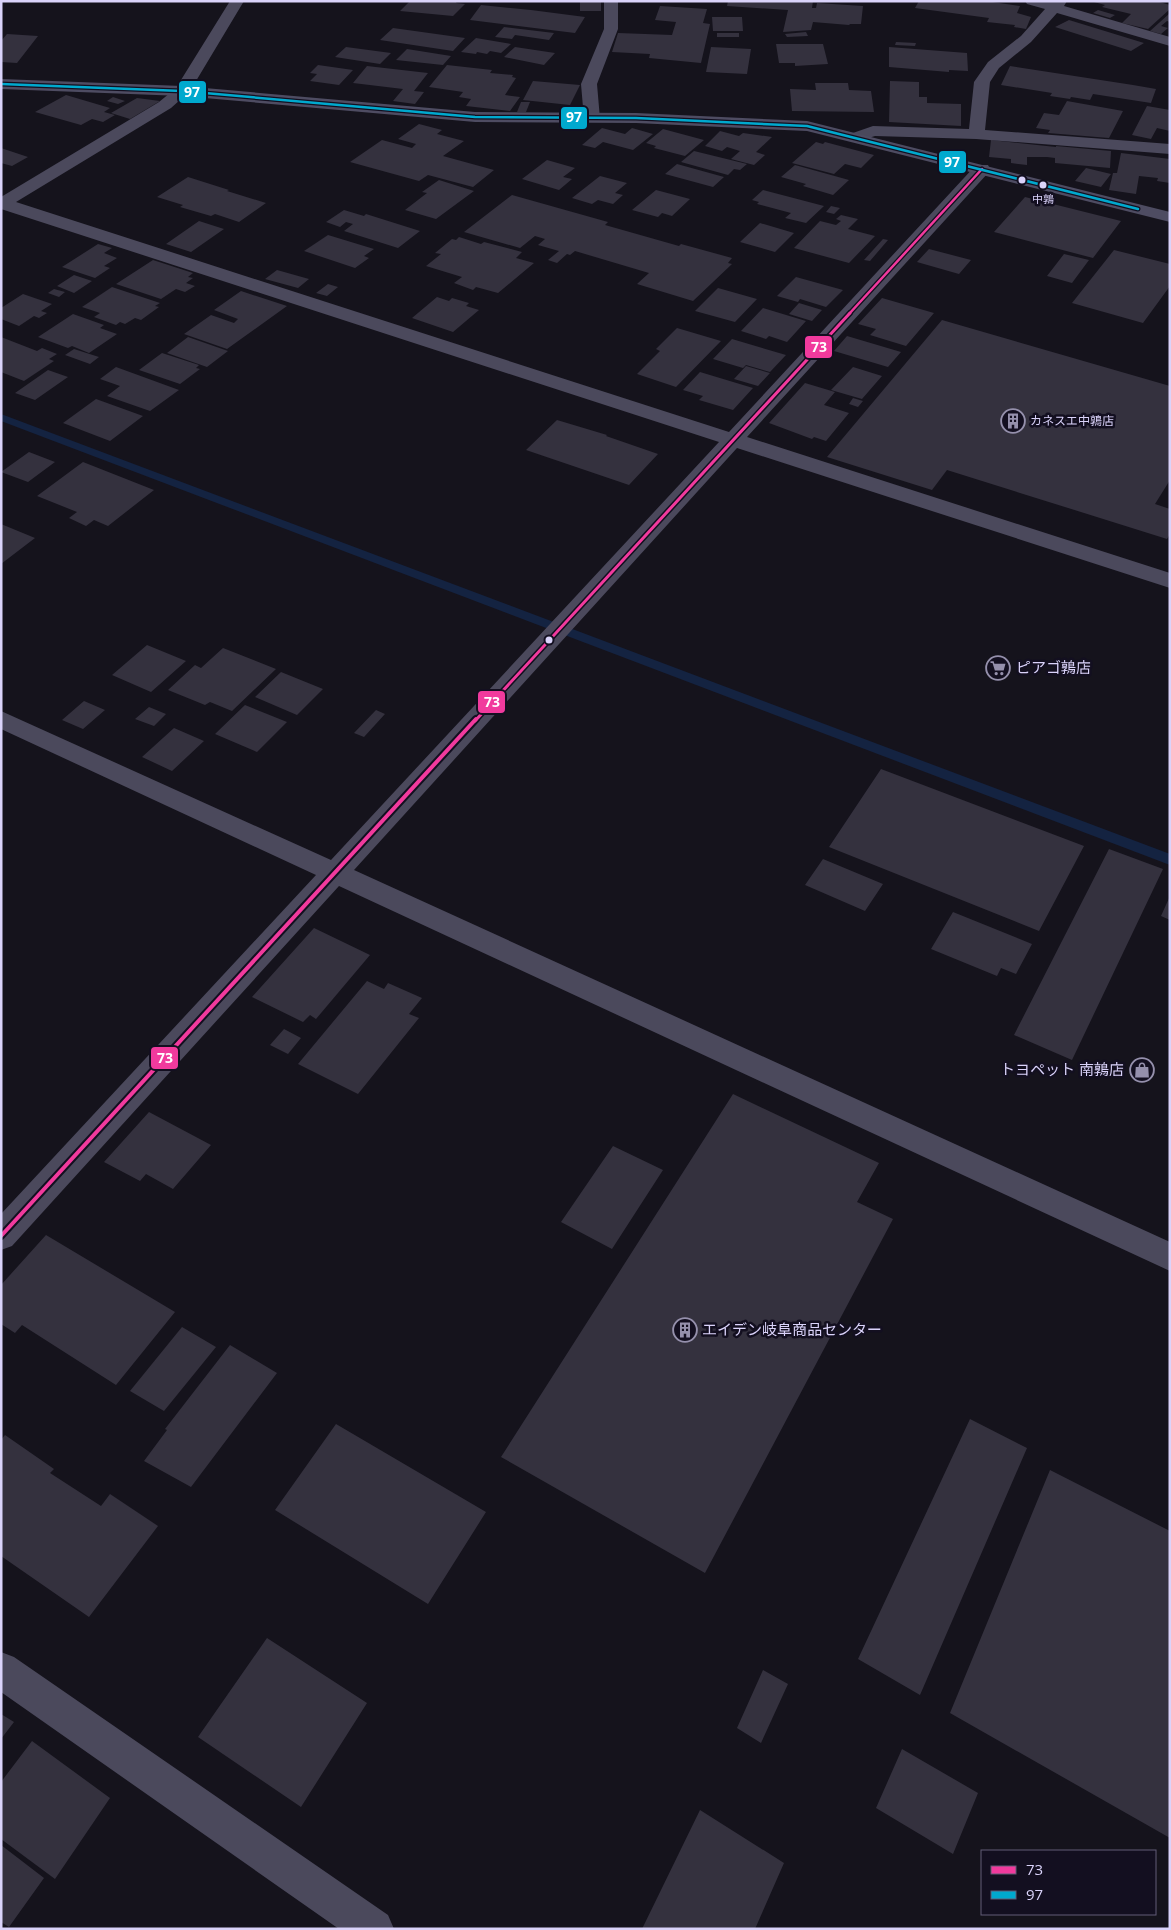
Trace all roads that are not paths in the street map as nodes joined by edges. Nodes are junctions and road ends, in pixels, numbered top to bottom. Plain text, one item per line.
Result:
1 (237, 1) edge
2 (611, 1) edge
3 (1032, 1) edge
4 (1056, 4) edge
5 (1170, 42) edge
6 (1, 84) edge
7 (182, 91) junction
8 (592, 119) junction
9 (976, 134) junction
10 (856, 137) junction
11 (1170, 149) edge
12 (982, 169) junction
13 (2, 203) edge
14 (1170, 217) edge
15 (732, 440) junction
16 (1170, 581) edge
17 (1, 719) edge
18 (335, 872) junction
19 (1, 1236) edge
20 (1170, 1257) edge
21 (1, 1670) edge
22 (374, 1929) edge

1 - 7 street
2 - 8 street
3 - 4 street
4 - 5 street
4 - 9 street
6 - 7 main road
7 - 8 main road
7 - 13 street
8 - 10 main road
9 - 10 street
9 - 11 street
10 - 12 main road
12 - 14 main road
12 - 15 street
13 - 15 street
15 - 16 street
15 - 18 street
17 - 18 street
18 - 19 street
18 - 20 street
21 - 22 street

